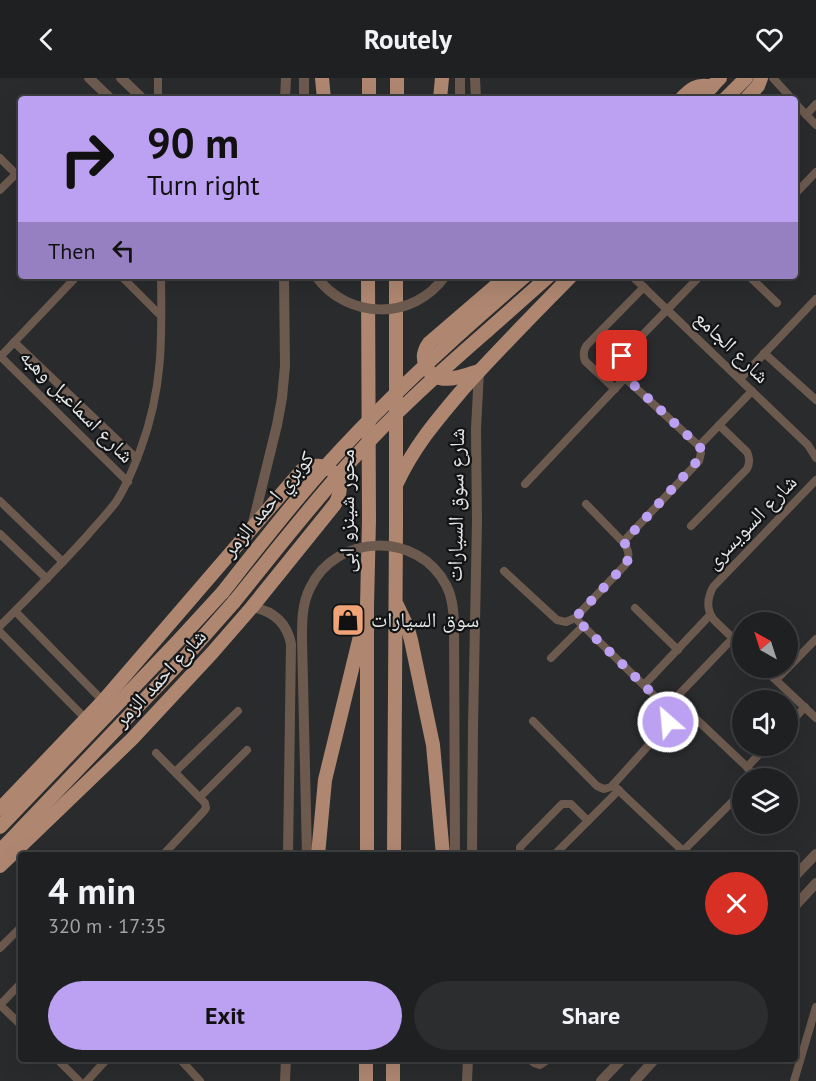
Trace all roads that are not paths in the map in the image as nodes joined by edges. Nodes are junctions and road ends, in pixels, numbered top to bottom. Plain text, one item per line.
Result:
1 (89, 78) edge
2 (121, 78) edge
3 (158, 78) edge
4 (286, 78) edge
5 (304, 78) edge
6 (322, 78) edge
7 (369, 78) edge
8 (397, 78) edge
9 (442, 78) edge
10 (460, 78) edge
11 (475, 78) edge
12 (746, 78) edge
13 (761, 78) edge
14 (773, 78) edge
15 (716, 81) edge
16 (108, 96) edge
17 (140, 96) edge
18 (158, 96) edge
19 (285, 96) edge
20 (304, 96) edge
21 (324, 96) edge
22 (369, 96) edge
23 (396, 96) edge
24 (440, 96) edge
25 (460, 96) edge
26 (476, 96) edge
27 (684, 96) edge
28 (703, 96) edge
29 (728, 96) edge
30 (749, 96) edge
31 (789, 96) edge
32 (816, 104) edge
33 (798, 106) edge
34 (806, 115) junction
35 (816, 125) edge
36 (0, 158) edge
37 (816, 171) edge
38 (18, 176) edge
39 (0, 190) edge
40 (798, 191) edge
41 (74, 279) edge
42 (124, 279) edge
43 (160, 279) edge
44 (284, 279) edge
45 (318, 279) edge
46 (367, 279) edge
47 (396, 279) edge
48 (442, 279) edge
49 (504, 279) edge
50 (522, 279) edge
51 (546, 279) edge
52 (568, 279) edge
53 (635, 279) edge
54 (697, 279) edge
55 (752, 279) edge
56 (644, 287) junction
57 (816, 299) edge
58 (777, 303) dead end
59 (667, 309) junction
60 (161, 316) junction
61 (14, 342) junction
62 (764, 353) junction
63 (0, 356) edge
64 (479, 371) junction
65 (625, 378) junction
66 (740, 379) junction
67 (615, 388) junction
68 (752, 391) junction
69 (816, 400) edge
70 (719, 425) junction
71 (699, 446) junction
72 (812, 446) edge
73 (816, 458) edge
74 (137, 459) junction
75 (816, 480) edge
76 (128, 482) junction
77 (396, 484) junction
78 (525, 484) dead end
79 (0, 501) edge
80 (586, 504) dead end
81 (691, 526) dead end
82 (252, 528) junction
83 (0, 534) edge
84 (624, 542) junction
85 (63, 562) junction
86 (504, 571) dead end
87 (47, 579) junction
88 (395, 601) junction
89 (367, 606) junction
90 (252, 607) junction
91 (635, 608) dead end
92 (15, 611) junction
93 (710, 615) junction
94 (575, 618) junction
95 (0, 626) edge
96 (583, 626) junction
97 (0, 632) edge
98 (732, 637) edge
99 (816, 639) edge
100 (732, 641) edge
101 (678, 650) junction
102 (551, 658) dead end
103 (776, 680) joint
104 (644, 685) junction
105 (103, 701) junction
106 (805, 707) junction
107 (238, 711) dead end
108 (668, 712) junction
109 (798, 714) edge
110 (816, 718) edge
111 (86, 719) junction
112 (533, 721) dead end
113 (247, 750) dead end
114 (156, 753) dead end
115 (757, 756) edge
116 (747, 767) joint
117 (175, 772) junction
118 (616, 787) junction
119 (200, 797) junction
120 (732, 803) edge
121 (0, 809) edge
122 (588, 821) junction
123 (0, 827) edge
124 (0, 851) edge
125 (166, 852) edge
126 (288, 852) edge
127 (307, 852) edge
128 (318, 852) edge
129 (367, 852) edge
130 (394, 852) edge
131 (442, 852) edge
132 (455, 852) edge
133 (472, 852) edge
134 (521, 852) edge
135 (557, 852) edge
136 (683, 852) edge
137 (685, 852) edge
138 (816, 854) edge
139 (0, 866) edge
140 (798, 873) edge
141 (816, 883) edge
142 (798, 903) edge
143 (18, 930) edge
144 (0, 948) edge
145 (18, 986) edge
146 (0, 1005) edge
147 (816, 1007) edge
148 (18, 1022) edge
149 (60, 1062) edge
150 (104, 1062) edge
151 (183, 1062) edge
152 (286, 1062) edge
153 (366, 1062) edge
154 (393, 1062) edge
155 (468, 1062) edge
156 (618, 1062) edge
157 (652, 1062) edge
158 (80, 1081) edge
159 (87, 1081) edge
160 (200, 1081) edge
161 (285, 1081) edge
162 (366, 1081) edge
163 (393, 1081) edge
164 (467, 1081) edge
165 (601, 1081) edge
166 (634, 1081) edge
167 (794, 1081) edge

1 - 16 street
2 - 17 street
3 - 18 street
4 - 19 street
5 - 20 street
6 - 21 main road
7 - 22 main road
8 - 23 main road
9 - 24 main road
10 - 25 street
11 - 26 street
12 - 29 main road
13 - 30 main road
14 - 31 street
15 - 27 main road
15 - 28 main road
32 - 34 street
33 - 34 street
34 - 35 street
36 - 38 street
37 - 40 street
38 - 39 street
41 - 61 street
42 - 60 street
43 - 60 street
44 - 82 street
45 - 48 street, bridge
46 - 89 main road, محور شينزو ابى
47 - 77 main road
49 - 64 main road
50 - 123 main road, كوبري احمد الزمر, bridge
51 - 124 main road, كوبري احمد الزمر, bridge
52 - 64 main road
53 - 56 street, شارع الجامع
54 - 59 street
55 - 58 street
56 - 59 street, شارع الجامع
56 - 67 street
57 - 62 street
59 - 65 street
59 - 66 street, شارع الجامع
60 - 74 street
61 - 63 street
61 - 74 street, شارع اسماعيل وهبه
62 - 66 street
62 - 69 street
63 - 76 street, شارع اسماعيل وهبه
64 - 77 main road
64 - 133 street, شارع سوق السيارات
65 - 67 street
65 - 71 street
66 - 68 street, شارع الجامع
67 - 78 street
68 - 70 street
68 - 72 street, شارع الجامع
70 - 71 street
70 - 81 street
71 - 84 street
72 - 73 street, شارع الجامع
74 - 76 street
75 - 93 street, شارع السويسرى
76 - 85 street
77 - 88 main road
79 - 85 street
80 - 84 street
82 - 90 main road, شارع احمد الزمر
82 - 105 main road, شارع احمد الزمر
83 - 87 street
84 - 94 street
85 - 87 street
86 - 94 street
87 - 92 street
88 - 130 main road
88 - 131 main road
89 - 128 main road
89 - 129 main road, محور شينزو ابى
90 - 126 street
90 - 139 main road, شارع احمد الزمر
91 - 101 street
92 - 95 street
92 - 105 street
93 - 98 street
93 - 101 street
94 - 96 street
96 - 102 street
96 - 104 street
97 - 111 street
99 - 103 street
100 - 108 street
101 - 104 street
103 - 106 street
104 - 108 street
105 - 111 main road, شارع احمد الزمر
106 - 109 street
106 - 110 street
107 - 117 street
108 - 116 street
108 - 118 street
111 - 121 main road, شارع احمد الزمر
112 - 118 street
113 - 119 street
114 - 117 street
115 - 116 street
117 - 119 street
118 - 122 street
118 - 136 street
119 - 125 street
120 - 137 street
122 - 134 street
122 - 135 street
127 - 132 street, bridge
138 - 140 street
141 - 142 street
143 - 144 street
145 - 146 street
146 - 148 street
147 - 167 street
149 - 158 street
150 - 159 street
151 - 160 street
152 - 161 street
153 - 162 main road
154 - 163 main road
155 - 164 street
156 - 165 street
157 - 166 street

